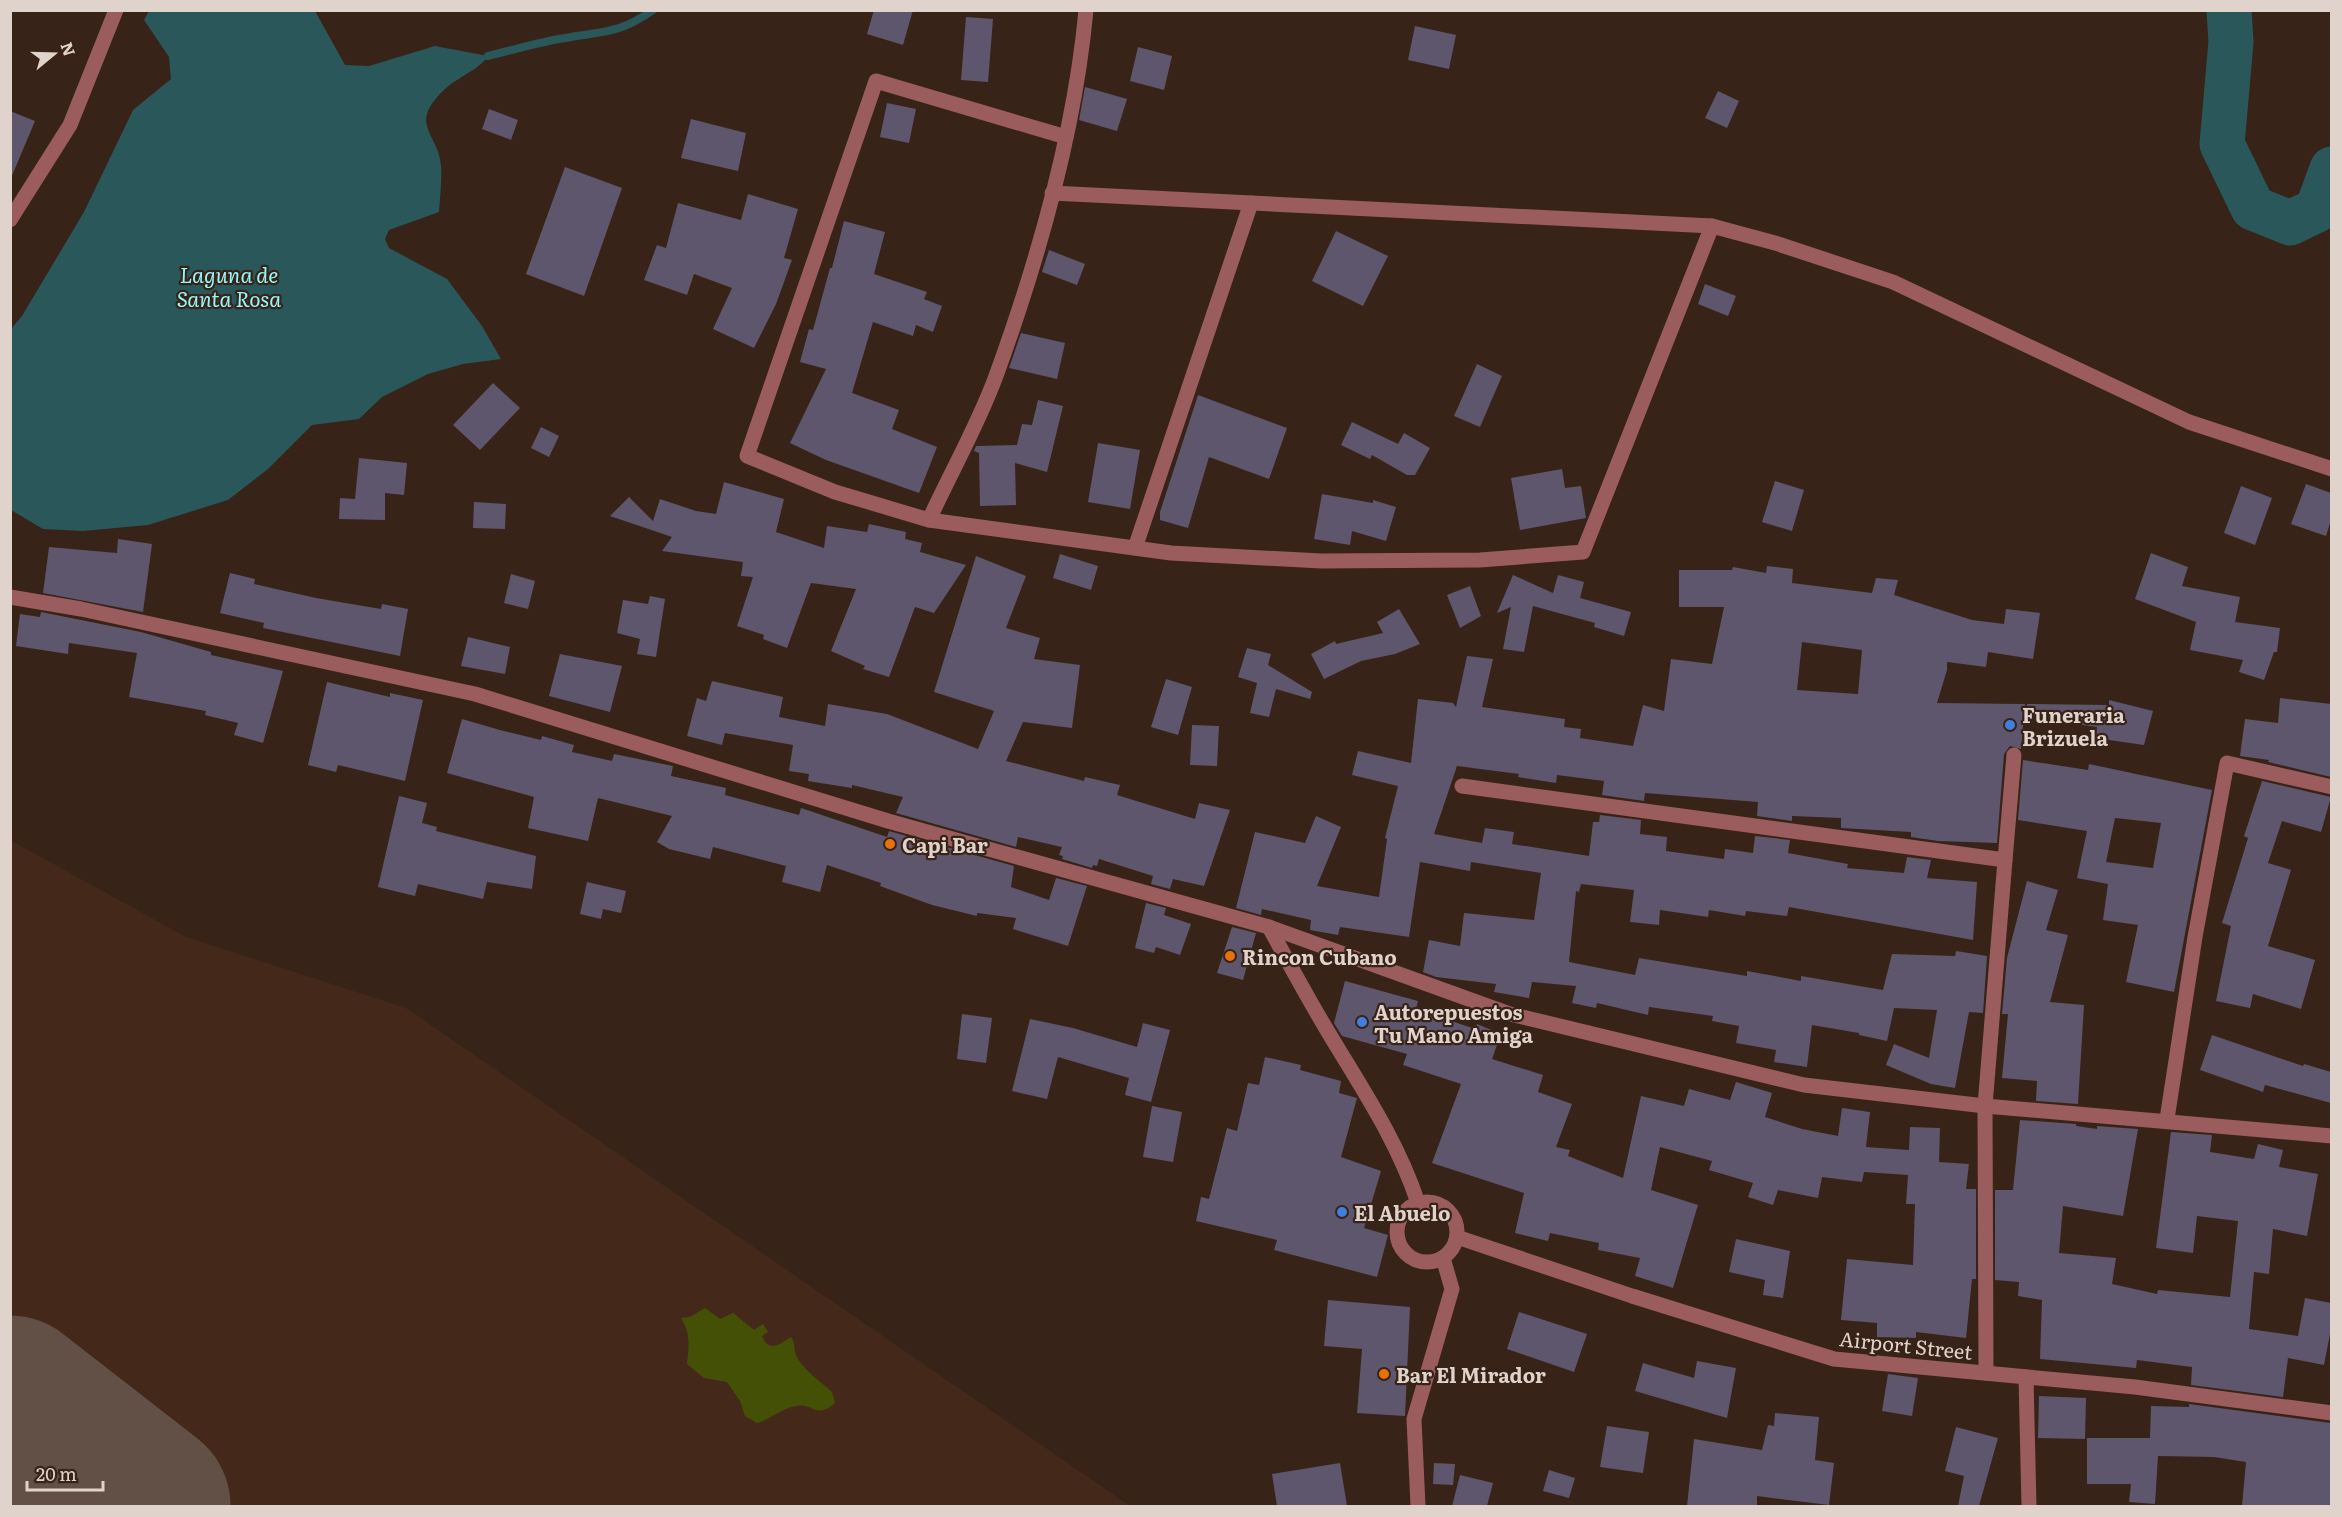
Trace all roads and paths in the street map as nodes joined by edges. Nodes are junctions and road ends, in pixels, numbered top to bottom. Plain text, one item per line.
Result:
1 (116, 10) edge
2 (1086, 10) edge
3 (1066, 137) junction
4 (1052, 193) junction
5 (1251, 203) junction
6 (10, 220) edge
7 (1713, 226) junction
8 (2331, 469) edge
9 (929, 520) junction
10 (1135, 548) junction
11 (10, 597) edge
12 (2014, 755) dead end
13 (1462, 786) dead end
14 (2331, 787) edge
15 (2005, 860) junction
16 (1269, 927) junction
17 (1985, 1106) junction
18 (2167, 1119) junction
19 (2331, 1136) edge
20 (1418, 1203) junction
21 (1457, 1237) junction
22 (1443, 1258) junction
23 (1986, 1373) junction
24 (2026, 1377) junction
25 (2331, 1413) edge
26 (1418, 1506) edge
27 (2028, 1506) edge

1 - 6 street
2 - 3 street
3 - 4 street
3 - 9 street
4 - 5 street
4 - 9 street
5 - 7 street
5 - 10 street
7 - 8 street
7 - 10 street
9 - 10 street
11 - 16 street
12 - 15 street
13 - 15 street
14 - 18 street
15 - 17 street
16 - 17 street
16 - 20 street
17 - 18 street
17 - 23 street
18 - 19 street
20 - 21 street
20 - 22 street
21 - 22 street
21 - 23 street, Airport Street
22 - 26 street
23 - 24 street, Airport Street
24 - 25 street, Airport Street
24 - 27 street

